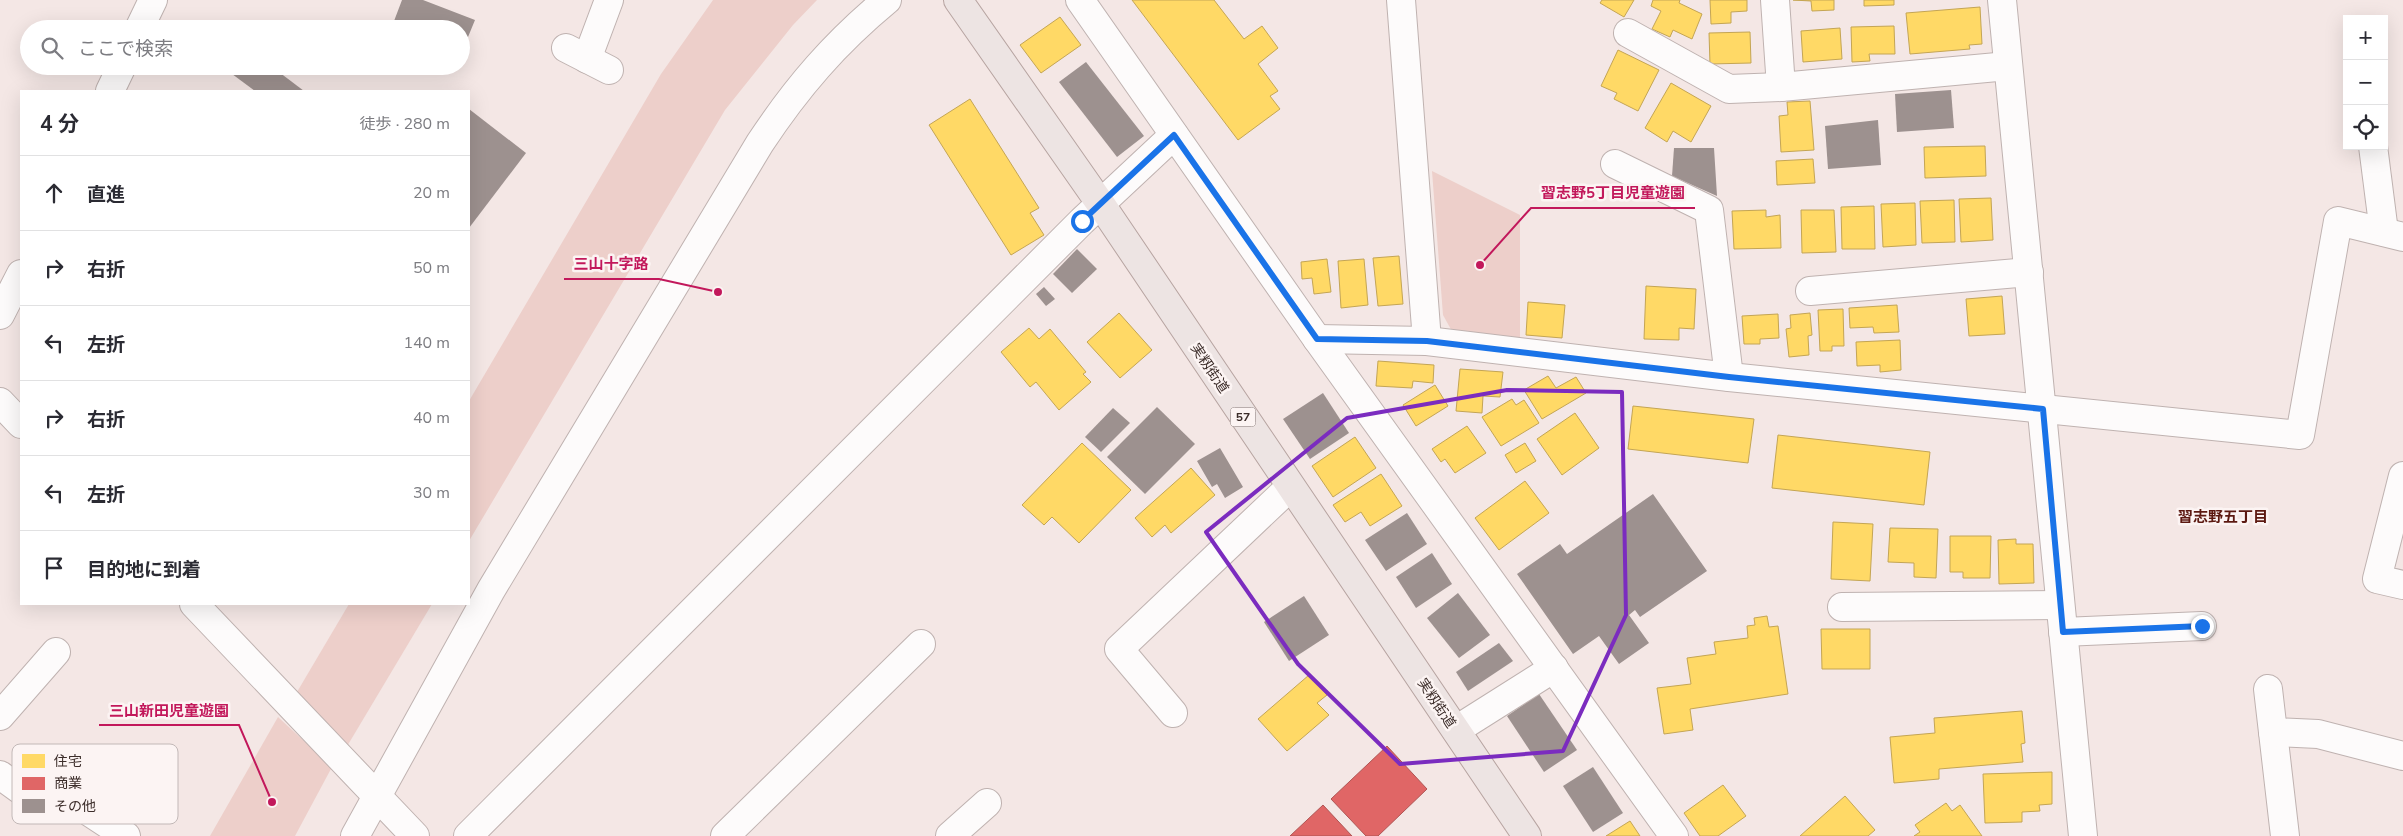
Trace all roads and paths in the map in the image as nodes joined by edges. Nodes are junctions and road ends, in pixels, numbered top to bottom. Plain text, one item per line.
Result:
1 (153, 0) edge
2 (609, 0) edge
3 (887, 0) edge
4 (958, 0) edge
5 (1080, 0) edge
6 (1401, 0) edge
7 (1775, 0) edge
8 (2002, 0) edge
9 (143, 20) edge
10 (1628, 33) dead end
11 (587, 59) dead end
12 (2008, 66) junction
13 (118, 75) edge
14 (1781, 87) junction
15 (110, 90) edge
16 (1174, 135) junction
17 (2374, 150) edge
18 (1614, 164) dead end
19 (1100, 203) junction
20 (2393, 234) edge
21 (2029, 272) junction
22 (20, 276) edge
23 (1810, 291) dead end
24 (0, 315) edge
25 (1317, 339) junction
26 (1427, 341) junction
27 (1729, 377) junction
28 (0, 402) edge
29 (2043, 409) junction
30 (20, 423) edge
31 (2403, 476) edge
32 (1290, 487) junction
33 (2403, 585) edge
34 (195, 605) edge
35 (2060, 605) junction
36 (1842, 607) dead end
37 (2202, 626) dead end
38 (2063, 632) junction
39 (921, 644) dead end
40 (56, 652) dead end
41 (1554, 668) junction
42 (2268, 689) dead end
43 (1173, 713) dead end
44 (0, 716) edge
45 (1456, 730) junction
46 (2273, 732) junction
47 (2403, 756) edge
48 (0, 775) edge
49 (12, 784) edge
50 (377, 796) junction
51 (987, 803) dead end
52 (108, 824) edge
53 (126, 836) edge
54 (355, 836) edge
55 (415, 836) edge
56 (468, 836) edge
57 (725, 836) edge
58 (950, 836) edge
59 (1527, 836) edge
60 (1674, 836) edge
61 (2083, 836) edge
62 (2285, 836) edge

1 - 9 street
2 - 11 street
3 - 50 street
4 - 19 main road, 実籾街道 / 57
5 - 16 street
6 - 26 street
7 - 14 street
8 - 12 street
10 - 14 street
12 - 14 street
12 - 21 street
13 - 15 street
16 - 19 street
16 - 25 street
17 - 20 street
18 - 27 street
19 - 32 main road, 実籾街道 / 57
19 - 56 street
20 - 29 street
21 - 23 street
21 - 29 street
22 - 24 street
25 - 26 street
25 - 41 street
26 - 27 street
27 - 29 street
28 - 30 street
29 - 35 street
31 - 33 street
32 - 43 street
32 - 45 main road, 実籾街道 / 57
34 - 50 street
35 - 36 street
35 - 38 street
37 - 38 street
38 - 61 street
39 - 57 street
40 - 44 street
41 - 45 street
41 - 60 street
42 - 46 street
45 - 59 main road, 実籾街道 / 57
46 - 47 street
46 - 62 street
48 - 49 street
50 - 54 street
50 - 55 street
51 - 58 street
52 - 53 street

